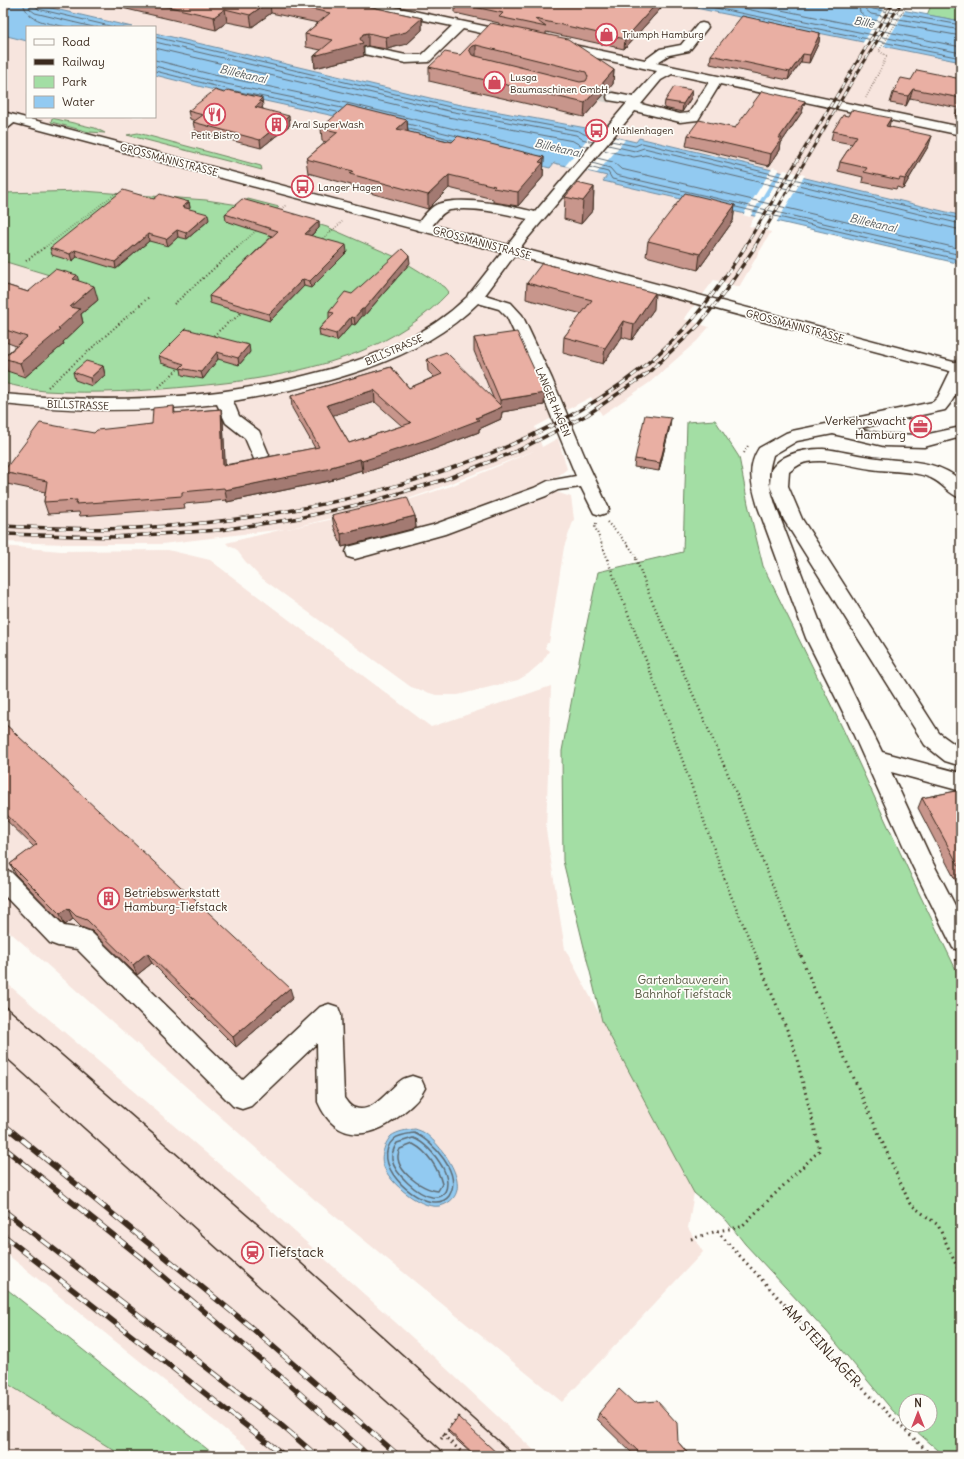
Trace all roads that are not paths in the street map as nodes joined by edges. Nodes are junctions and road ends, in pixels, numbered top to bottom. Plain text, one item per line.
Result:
1 (360, 3) edge
2 (460, 25) junction
3 (702, 27) dead end
4 (521, 38) edge
5 (551, 44) edge
6 (368, 51) dead end
7 (647, 65) junction
8 (670, 70) junction
9 (717, 79) junction
10 (613, 97) tunnel mouth
11 (634, 104) junction
12 (6, 120) edge
13 (961, 131) edge
14 (538, 217) junction
15 (423, 227) junction
16 (512, 250) junction
17 (474, 296) junction
18 (960, 368) edge
19 (223, 397) junction
20 (3, 399) edge
21 (830, 429) junction
22 (961, 432) edge
23 (792, 437) junction
24 (260, 455) dead end
25 (805, 456) junction
26 (586, 480) junction
27 (961, 492) edge
28 (600, 509) road end
29 (355, 552) dead end
30 (961, 758) edge
31 (876, 760) junction
32 (961, 782) edge
33 (3, 879) edge
34 (961, 941) edge
35 (412, 1088) dead end

1 - 2 street
2 - 4 street
2 - 6 street
3 - 7 street
5 - 7 street
7 - 8 street
8 - 9 street
8 - 11 street, BILLSTRASSE
9 - 11 street
9 - 13 street
10 - 11 street
11 - 14 street, BILLSTRASSE
12 - 15 main road, GROSSMANNSTRASSE
14 - 15 street
14 - 16 street, BILLSTRASSE
15 - 16 main road, GROSSMANNSTRASSE
16 - 17 street, BILLSTRASSE
16 - 18 main road, GROSSMANNSTRASSE
17 - 19 street, BILLSTRASSE
17 - 26 street, LANGER HAGEN
18 - 21 street
19 - 20 street, BILLSTRASSE
19 - 24 street
21 - 22 street
21 - 23 street
23 - 25 street
23 - 31 street
25 - 27 street
25 - 30 street
26 - 28 street, LANGER HAGEN
26 - 29 street
31 - 32 street
31 - 34 street
33 - 35 street

